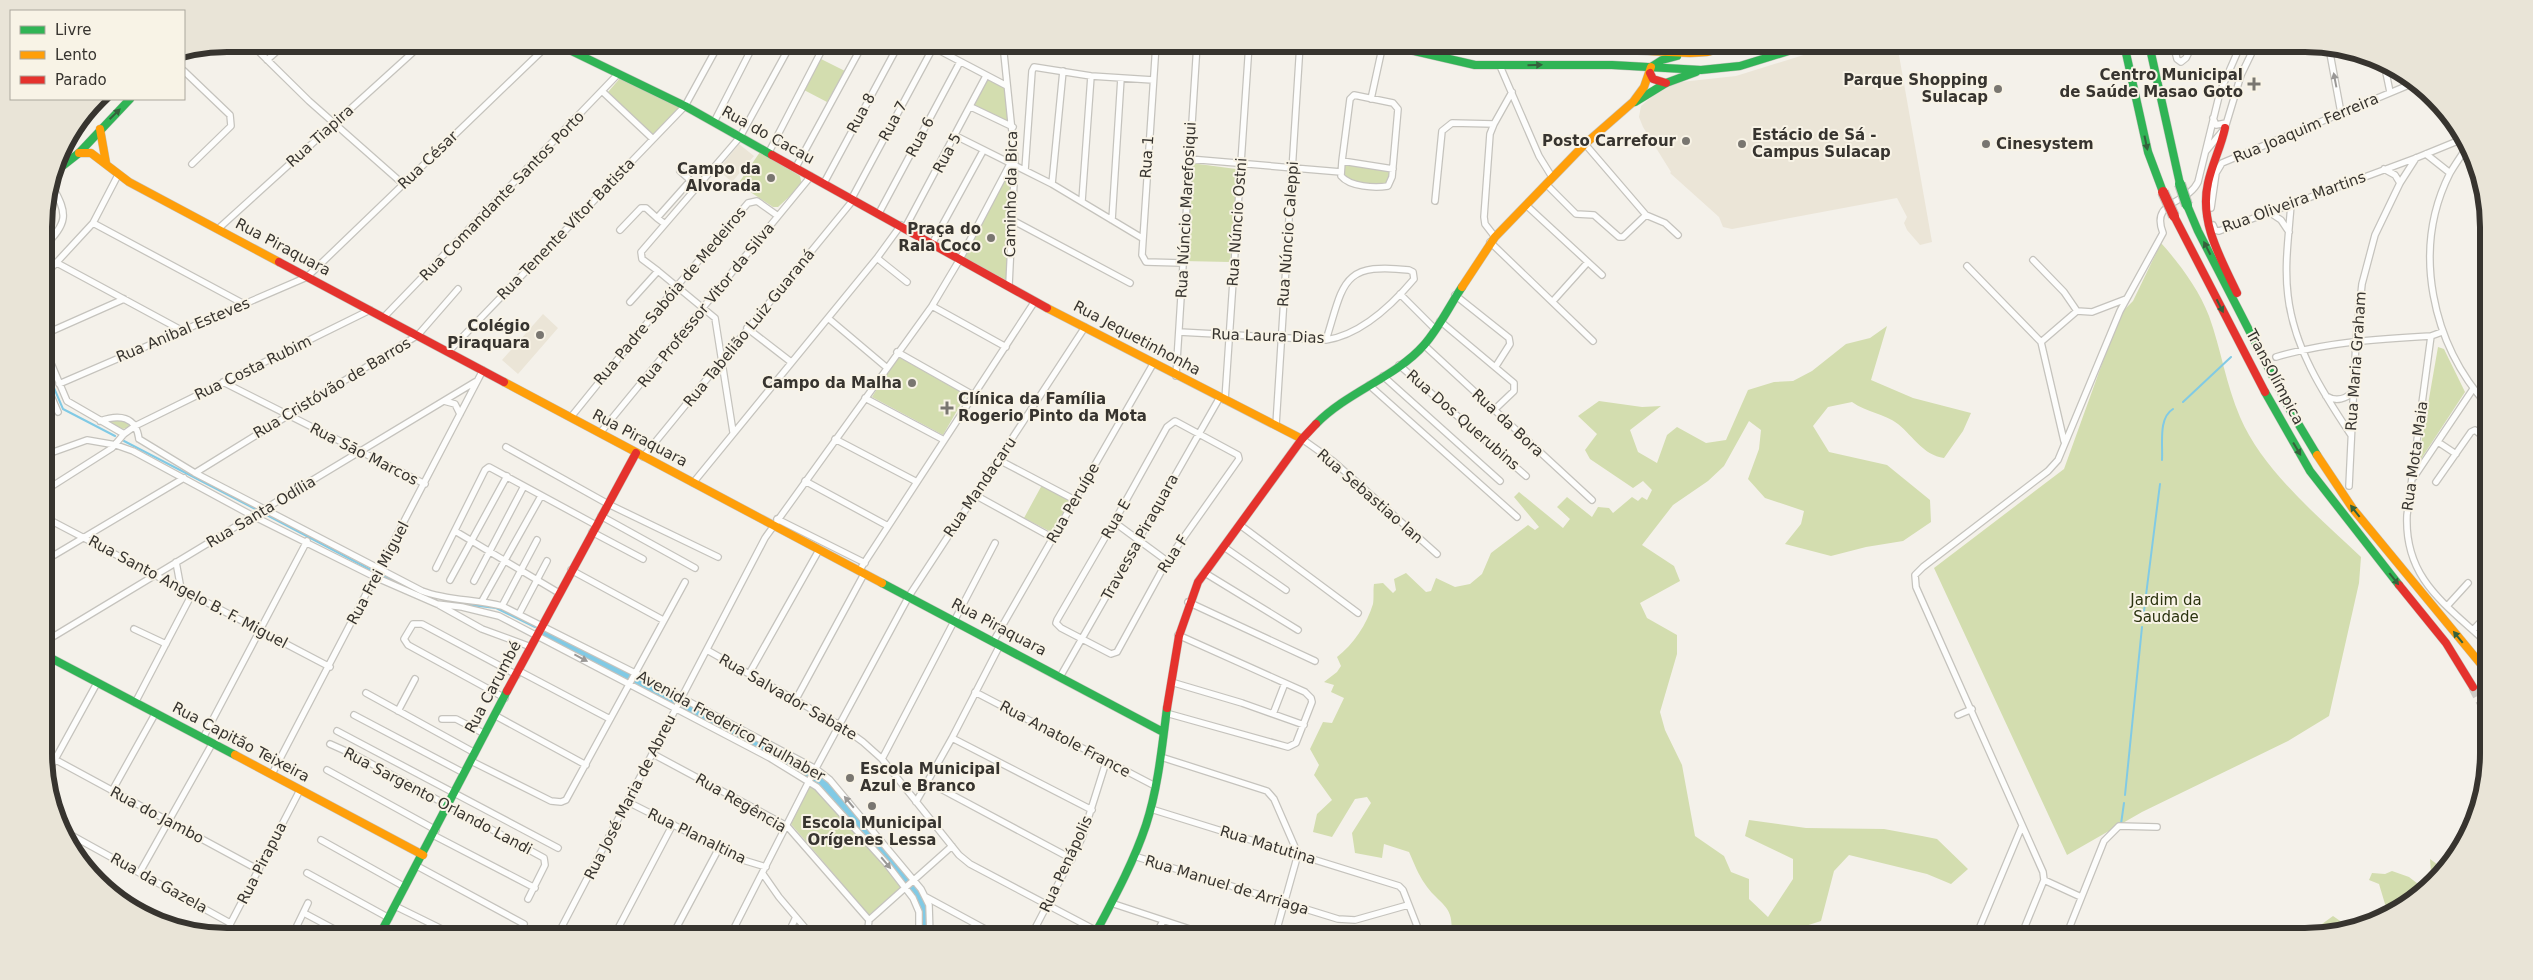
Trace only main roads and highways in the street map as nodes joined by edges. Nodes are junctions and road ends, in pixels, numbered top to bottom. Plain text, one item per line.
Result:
1 (574, 52) edge
2 (1422, 52) edge
3 (1491, 52) edge
4 (1561, 52) edge
5 (1686, 52) edge
6 (1707, 52) edge
7 (1786, 52) edge
8 (2121, 52) edge
9 (2126, 52) edge
10 (2151, 52) edge
11 (1690, 53) junction
12 (1562, 64) junction
13 (1484, 65) junction
14 (1650, 70) junction
15 (1701, 70) junction
16 (1666, 83) junction
17 (129, 100) edge
18 (1633, 102) junction
19 (2140, 118) junction
20 (2225, 126) road end
21 (100, 129) junction
22 (77, 154) junction
23 (69, 156) edge
24 (107, 164) junction
25 (960, 259) joint
26 (2267, 365) junction
27 (1302, 440) junction
28 (640, 455) junction
29 (52, 659) edge
30 (2480, 663) edge
31 (2473, 686) tunnel mouth
32 (1163, 732) junction
33 (423, 854) junction
34 (384, 928) edge
35 (1098, 928) edge

1 - 25 main road, Rua do Cacau
2 - 13 main road
3 - 13 main road
4 - 12 main road
5 - 11 main road
6 - 11 main road
7 - 15 main road
8 - 19 main road
9 - 19 main road, TransOlímpica
26 -> 10 main road, TransOlímpica, bridge
11 - 14 main road
13 -> 12 main road
12 - 14 main road
14 - 15 main road
14 - 16 main road
14 - 18 main road
15 - 16 main road
16 - 18 main road
21 -> 17 main road
18 - 27 main road
19 -> 31 main road, TransOlímpica, bridge
20 - 26 main road
21 - 22 main road
21 - 24 main road
22 - 23 main road
22 - 24 main road, Rua Piraquara
24 - 28 main road, Rua Piraquara
25 - 27 main road, Rua Jequetinhonha
30 -> 26 main road, TransOlímpica
27 - 32 main road
28 - 32 main road, Rua Piraquara
28 - 33 main road, Rua Carumbé
29 - 33 main road, Rua Capitão Teixeira
32 - 35 main road
33 - 34 main road, Rua Carumbé

